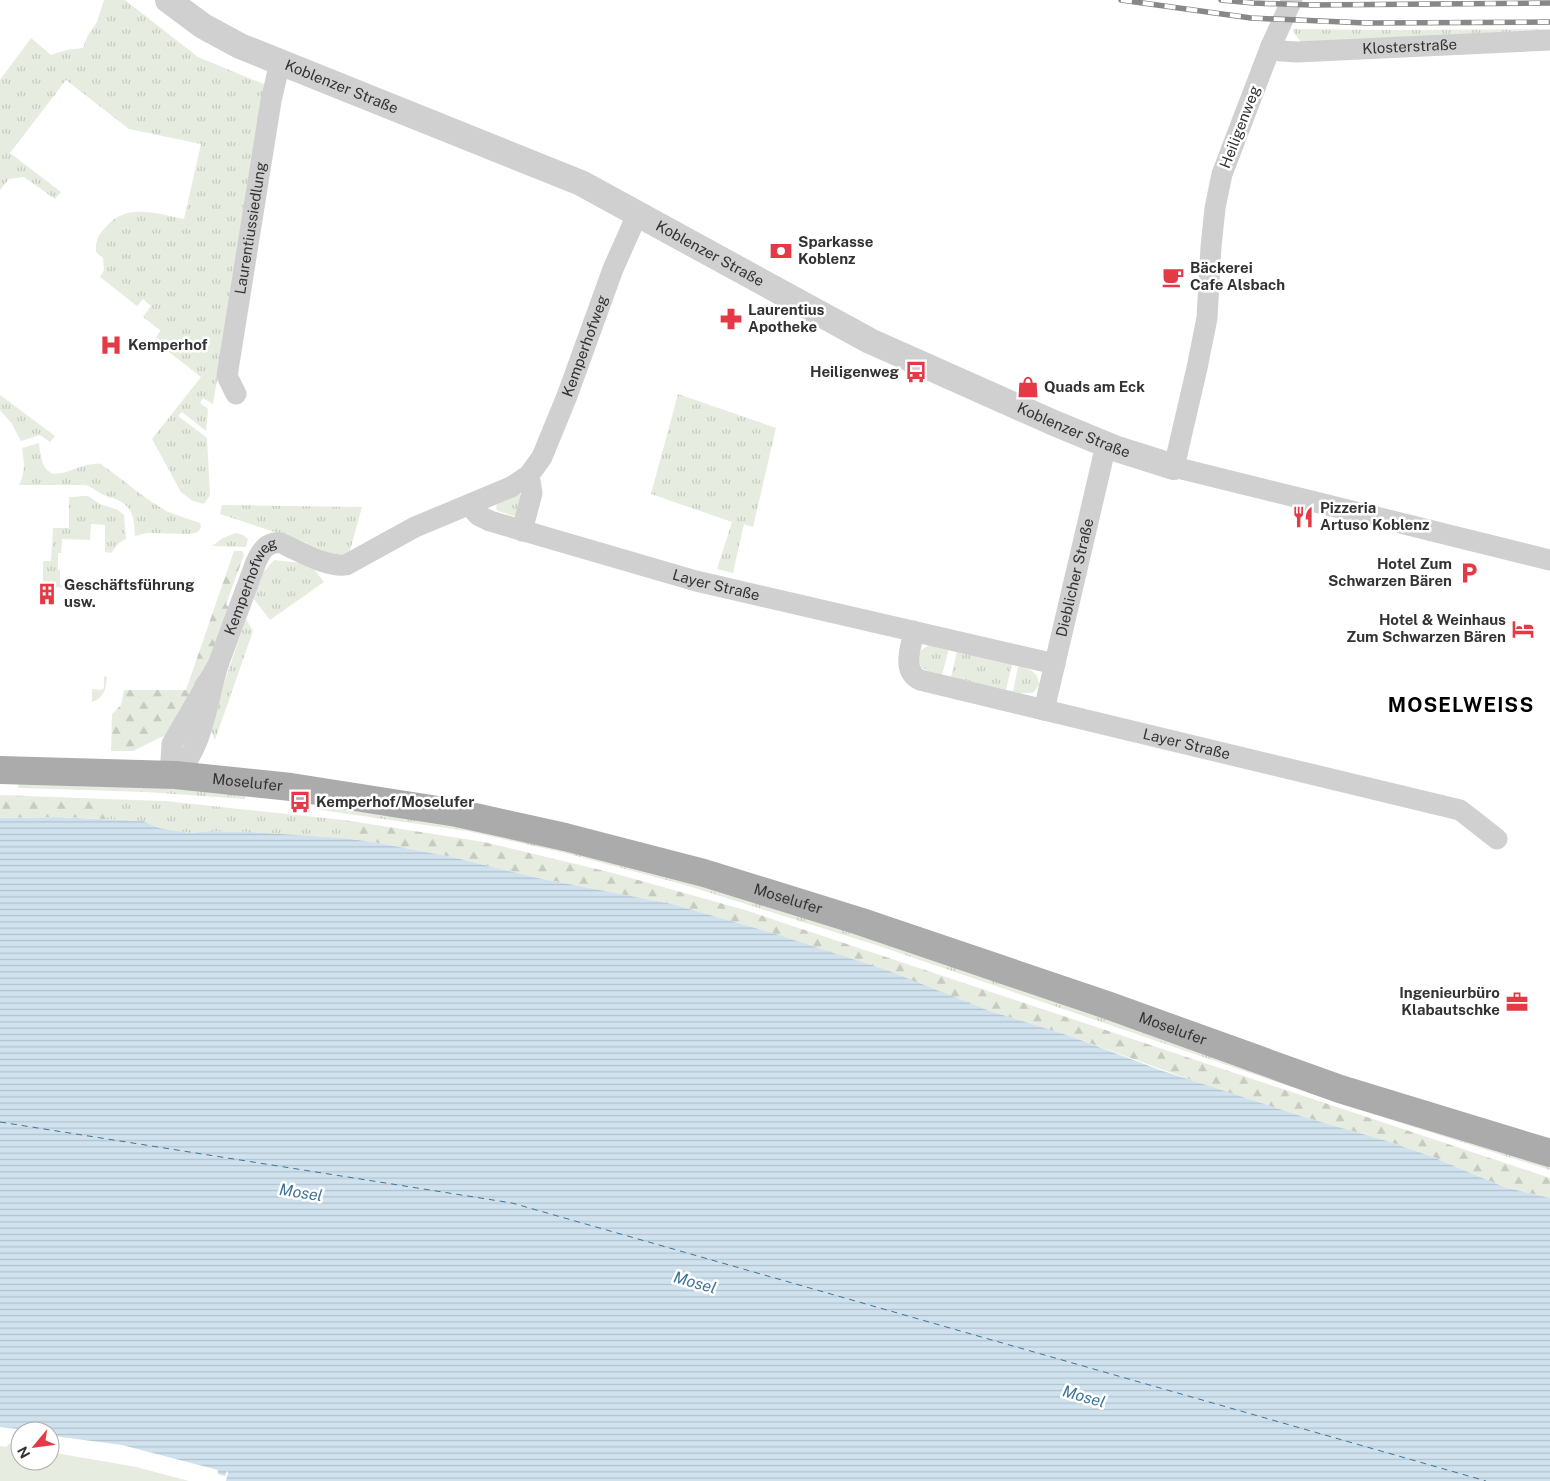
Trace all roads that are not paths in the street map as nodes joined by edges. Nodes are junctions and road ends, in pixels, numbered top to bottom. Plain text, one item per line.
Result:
1 (168, 0) edge
2 (1292, 0) edge
3 (1550, 40) edge
4 (1271, 46) junction
5 (280, 62) junction
6 (637, 214) junction
7 (236, 394) dead end
8 (1106, 445) junction
9 (1174, 467) junction
10 (529, 475) junction
11 (469, 505) junction
12 (522, 531) junction
13 (1550, 560) edge
14 (914, 631) junction
15 (1055, 664) junction
16 (1044, 710) junction
17 (0, 770) edge
18 (175, 775) junction
19 (1498, 839) dead end
20 (1550, 1153) edge

1 - 5 street, Koblenzer Straße
2 - 4 street, Heiligenweg
3 - 4 street, Klosterstraße
4 - 9 street, Heiligenweg
5 - 6 street, Koblenzer Straße
5 - 7 street, Laurentiussiedlung
6 - 8 street, Koblenzer Straße
6 - 10 street, Kemperhofweg
8 - 9 street, Koblenzer Straße
8 - 15 street, Dieblicher Straße
9 - 13 street, Koblenzer Straße
10 - 11 street, Kemperhofweg
10 - 12 street
11 - 12 street
11 - 18 street, Kemperhofweg
12 - 14 street, Layer Straße
14 - 15 street, Layer Straße
14 - 16 street, Layer Straße
15 - 16 street, Dieblicher Straße
16 - 19 street, Layer Straße
17 - 18 main road, Moselufer
18 - 20 main road, Moselufer

